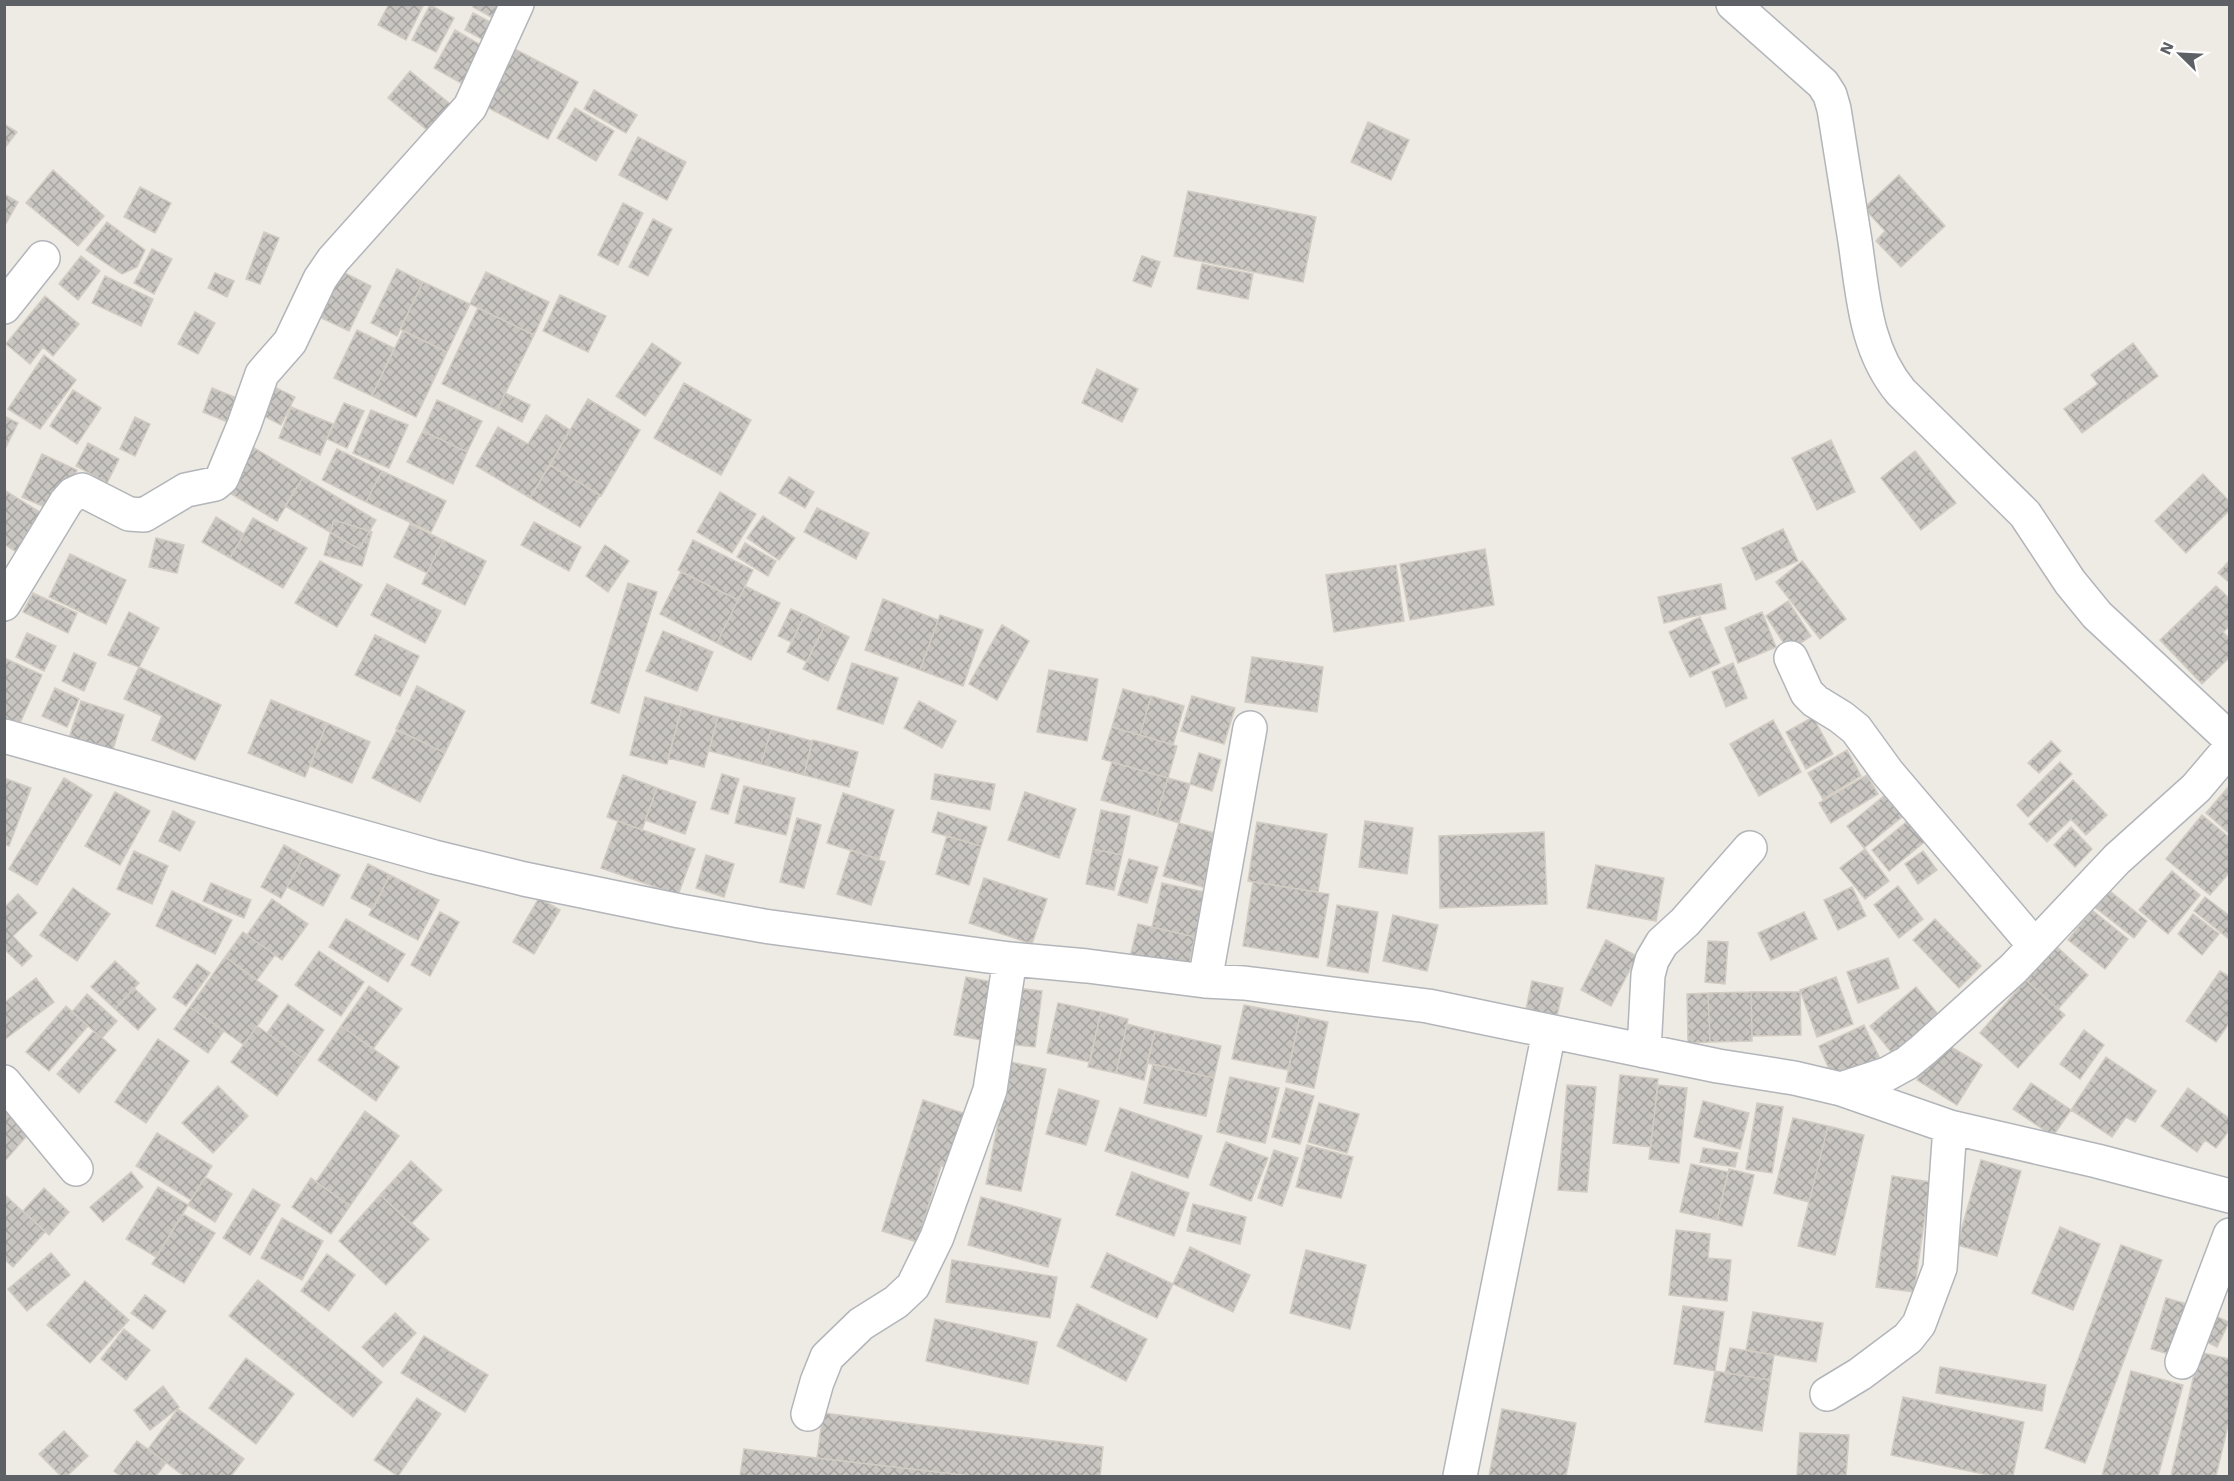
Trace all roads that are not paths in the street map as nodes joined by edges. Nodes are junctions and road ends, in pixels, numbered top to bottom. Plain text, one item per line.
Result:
1 (517, 4) edge
2 (1733, 4) edge
3 (43, 258) dead end
4 (4, 307) edge
5 (4, 604) edge
6 (1791, 658) dead end
7 (1250, 728) dead end
8 (4, 736) edge
9 (2229, 739) edge
10 (2229, 748) edge
11 (1750, 848) dead end
12 (2035, 946) junction
13 (1010, 959) junction
14 (1205, 981) junction
15 (1549, 1032) junction
16 (1644, 1051) junction
17 (4, 1082) edge
18 (1841, 1089) junction
19 (1950, 1126) junction
20 (76, 1169) dead end
21 (2229, 1196) edge
22 (2229, 1235) edge
23 (2182, 1362) dead end
24 (1827, 1394) dead end
25 (808, 1414) dead end
26 (1460, 1476) edge

1 - 5 street
2 - 9 street
3 - 4 street
6 - 12 street
7 - 14 street
8 - 13 street
10 - 12 street
11 - 16 street
12 - 18 street
13 - 14 street
13 - 25 street
14 - 15 street
15 - 16 street
15 - 26 street
16 - 18 street
17 - 20 street
18 - 19 street
19 - 21 street
19 - 24 street
22 - 23 street

